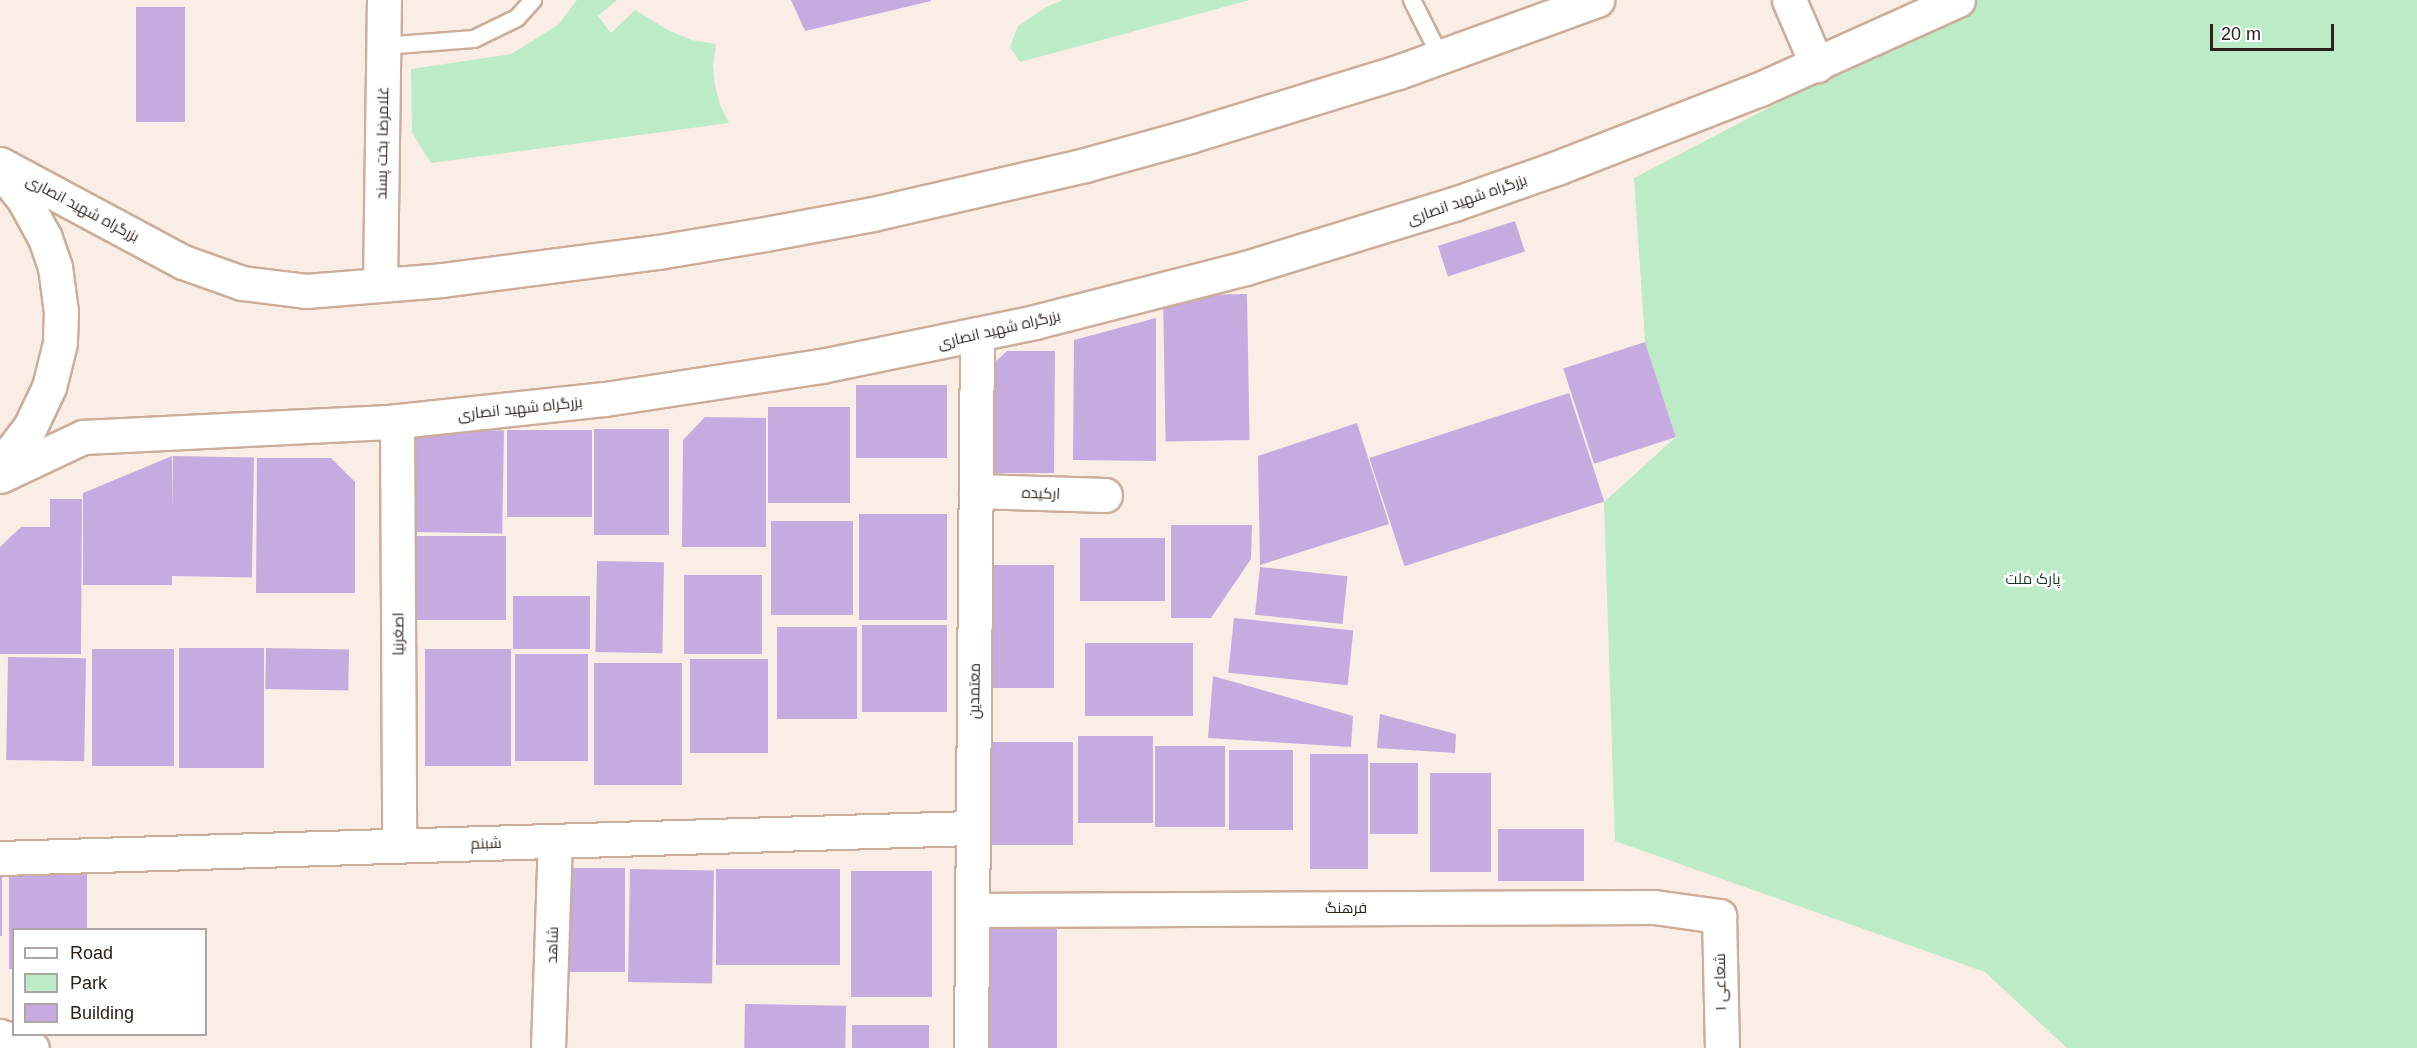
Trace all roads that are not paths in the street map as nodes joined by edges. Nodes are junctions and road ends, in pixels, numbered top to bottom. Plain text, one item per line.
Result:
1 (384, 0) edge
2 (534, 0) edge
3 (1412, 0) edge
4 (1597, 0) edge
5 (1790, 0) edge
6 (1958, 0) edge
7 (383, 46) junction
8 (1441, 58) junction
9 (1817, 64) junction
10 (0, 164) edge
11 (0, 170) edge
12 (380, 285) junction
13 (977, 334) junction
14 (397, 421) junction
15 (0, 466) edge
16 (0, 476) edge
17 (976, 491) junction
18 (1105, 495) dead end
19 (973, 828) junction
20 (555, 841) junction
21 (399, 846) junction
22 (0, 858) edge
23 (972, 909) junction
24 (1719, 916) joint
25 (0, 1036) edge
26 (32, 1048) edge
27 (548, 1048) edge
28 (971, 1048) edge
29 (1722, 1048) edge

1 - 7 main road, غلامرضا بخت پسند
2 - 7 lane
3 - 8 lane
4 - 8 main road, بزرگراه شهید انصاری
5 - 9 main road
6 - 9 main road, بزرگراه شهید انصاری
7 - 12 main road, غلامرضا بخت پسند
8 - 12 main road, بزرگراه شهید انصاری
9 - 13 main road, بزرگراه شهید انصاری
10 - 12 main road, بزرگراه شهید انصاری
11 - 15 main road
13 - 14 main road, بزرگراه شهید انصاری
13 - 17 main road, معتمدین
14 - 16 main road, بزرگراه شهید انصاری
14 - 21 main road, اصغرنیا
17 - 18 main road, ارکیده
17 - 19 main road, معتمدین
19 - 20 main road, شبنم
19 - 23 main road, معتمدین
20 - 21 main road, شبنم
20 - 27 main road, شاهد
21 - 22 main road, شبنم
23 - 24 main road, فرهنگ
23 - 28 main road, معتمدین
24 - 29 main road, شعاعی ۱
25 - 26 main road

